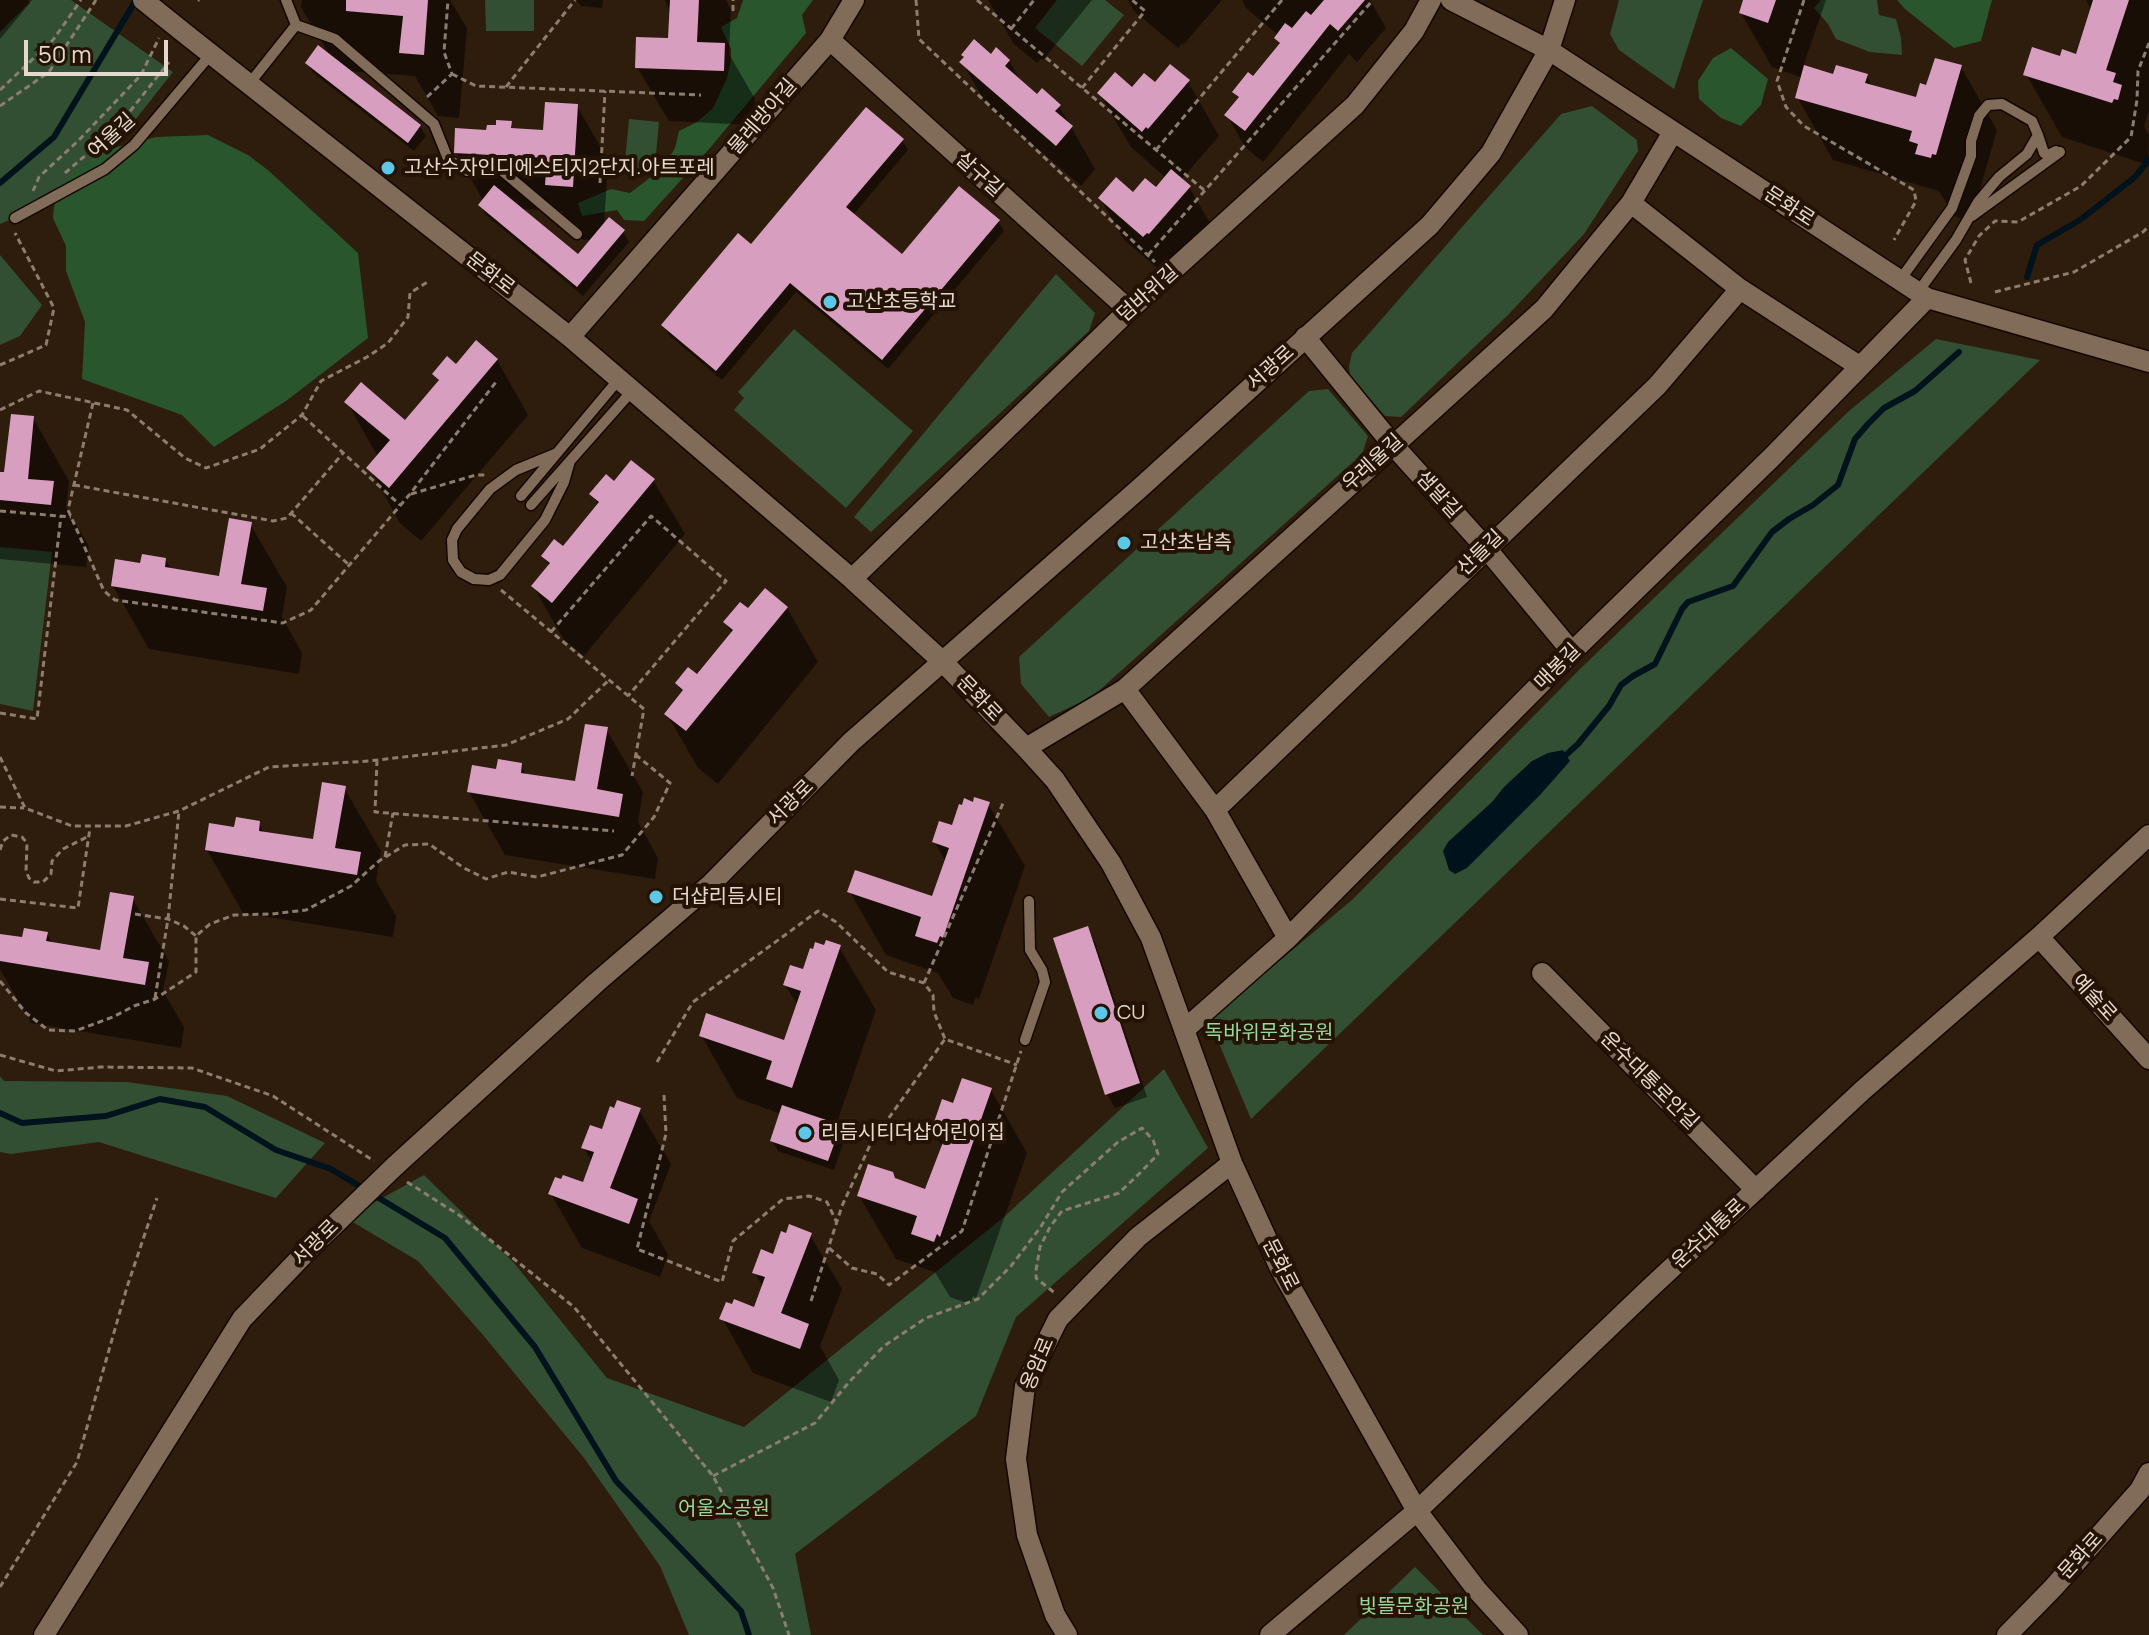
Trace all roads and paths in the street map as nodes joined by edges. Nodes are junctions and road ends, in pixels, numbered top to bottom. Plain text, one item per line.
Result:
1 (81, 0) edge
2 (96, 0) edge
3 (143, 0) edge
4 (286, 0) edge
5 (448, 0) edge
6 (575, 0) edge
7 (733, 0) edge
8 (854, 0) edge
9 (916, 0) edge
10 (977, 0) edge
11 (1034, 0) edge
12 (1132, 0) edge
13 (1282, 0) edge
14 (1373, 0) edge
15 (1431, 0) edge
16 (1451, 0) edge
17 (1565, 0) edge
18 (1804, 0) edge
19 (733, 11) dead end
20 (296, 25) junction
21 (1011, 29) junction
22 (159, 37) dead end
23 (830, 40) junction
24 (2149, 43) edge
25 (1549, 50) junction
26 (211, 54) junction
27 (169, 62) dead end
28 (452, 74) junction
29 (249, 84) junction
30 (506, 87) junction
31 (1082, 88) junction
32 (0, 90) edge
33 (605, 91) junction
34 (701, 95) dead end
35 (0, 106) edge
36 (415, 107) junction
37 (1673, 132) junction
38 (2038, 135) junction
39 (1156, 150) junction
40 (56, 180) dead end
41 (600, 183) dead end
42 (1204, 190) junction
43 (38, 192) dead end
44 (1631, 203) junction
45 (1970, 217) junction
46 (13, 221) joint
47 (2149, 226) edge
48 (577, 234) dead end
49 (1894, 240) dead end
50 (1148, 255) junction
51 (1169, 275) junction
52 (1900, 280) junction
53 (429, 281) dead end
54 (1971, 283) dead end
55 (1740, 289) junction
56 (1995, 292) dead end
57 (1922, 295) junction
58 (1129, 310) junction
59 (570, 337) junction
60 (1305, 337) junction
61 (2149, 362) edge
62 (0, 365) edge
63 (1859, 366) junction
64 (496, 382) dead end
65 (626, 385) junction
66 (93, 403) junction
67 (0, 410) edge
68 (302, 415) junction
69 (1393, 445) junction
70 (344, 452) junction
71 (555, 454) junction
72 (570, 461) junction
73 (509, 476) junction
74 (74, 485) junction
75 (410, 494) junction
76 (521, 496) dead end
77 (400, 505) junction
78 (531, 505) dead end
79 (0, 511) edge
80 (291, 513) junction
81 (61, 516) junction
82 (71, 517) junction
83 (1486, 548) junction
84 (350, 565) junction
85 (852, 579) junction
86 (489, 580) junction
87 (551, 632) junction
88 (1572, 652) junction
89 (942, 661) junction
90 (609, 680) junction
91 (1125, 689) junction
92 (628, 696) junction
93 (0, 713) edge
94 (1026, 748) junction
95 (636, 755) junction
96 (0, 757) edge
97 (377, 760) junction
98 (632, 776) dead end
99 (1004, 801) dead end
100 (0, 807) edge
101 (25, 808) junction
102 (1215, 810) junction
103 (179, 811) junction
104 (393, 813) junction
105 (91, 826) junction
106 (614, 831) dead end
107 (2149, 835) edge
108 (89, 836) junction
109 (0, 850) edge
110 (385, 857) junction
111 (0, 899) edge
112 (1029, 901) dead end
113 (135, 914) dead end
114 (168, 919) junction
115 (196, 936) junction
116 (2039, 937) junction
117 (1288, 938) junction
118 (1542, 973) dead end
119 (0, 981) edge
120 (924, 983) junction
121 (155, 999) junction
122 (1184, 1030) junction
123 (945, 1039) junction
124 (1025, 1040) joint
125 (0, 1055) edge
126 (2149, 1059) edge
127 (657, 1062) dead end
128 (1017, 1065) junction
129 (664, 1095) dead end
130 (373, 1160) dead end
131 (1232, 1163) junction
132 (396, 1171) junction
133 (1756, 1190) junction
134 (157, 1198) dead end
135 (837, 1223) junction
136 (829, 1247) junction
137 (1058, 1296) dead end
138 (811, 1301) dead end
139 (2149, 1473) edge
140 (713, 1476) junction
141 (1417, 1511) junction
142 (0, 1587) edge
143 (44, 1635) edge
144 (789, 1635) edge
145 (1067, 1635) edge
146 (1270, 1635) edge
147 (1518, 1635) edge
148 (2007, 1635) edge

1 - 32 path
2 - 35 path
3 - 26 street, 문화로, bridge
4 - 20 lane
5 - 28 path
6 - 30 path
7 - 19 path
8 - 23 street, 물레방아길
9 - 50 path
10 - 21 path
11 - 21 path
12 - 31 path
13 - 39 path
14 - 42 path
15 - 51 street, 덤바위길
16 - 25 street, 문화로
17 - 25 street, 서광로
18 - 49 path
20 - 29 lane
20 - 36 lane
21 - 31 path
22 - 43 path
23 - 58 street, 살구길
23 - 59 street, 물레방아길
24 - 54 path
25 - 37 street, 문화로
25 - 60 street, 서광로
26 - 29 street, 문화로
26 - 46 lane, 여울길
27 - 40 path
28 - 30 path
28 - 36 path
29 - 59 street, 문화로
30 - 33 path
31 - 39 path
33 - 34 path
33 - 41 path
36 - 48 lane
37 - 44 street, 우레울길
37 - 52 street, 문화로
38 - 45 lane
38 - 45 lane
38 - 52 lane
39 - 42 path
42 - 50 path
44 - 55 street
44 - 69 street, 우레울길
45 - 57 lane
46 - 62 path
47 - 56 path
50 - 51 path
51 - 58 street, 덤바위길
52 - 57 street, 문화로
53 - 68 path
55 - 63 street
55 - 83 street, 산들길
57 - 61 street, 문화로
57 - 63 street, 매봉길
58 - 85 street, 덤바위길
59 - 65 street, 문화로
60 - 69 street, 샘말길
60 - 89 street, 서광로
63 - 88 street, 매봉길
64 - 75 path
65 - 71 lane
65 - 72 lane
65 - 85 street, 문화로
66 - 67 path
66 - 68 path
66 - 74 path
68 - 70 path
69 - 83 street, 샘말길
69 - 91 street, 우레울길
70 - 77 path
70 - 80 path
71 - 73 lane
71 - 76 lane
72 - 78 lane
72 - 86 lane
73 - 75 path
73 - 86 lane
74 - 80 path
74 - 82 path
75 - 77 path
77 - 84 path
79 - 81 path
80 - 84 path
81 - 82 path
81 - 93 path
82 - 84 path
83 - 88 street, 샘말길
83 - 102 street, 산들길
85 - 89 street, 문화로
86 - 87 path
87 - 90 path
87 - 92 path
88 - 117 street, 매봉길
89 - 94 street, 문화로
89 - 132 street, 서광로
90 - 92 path
90 - 97 path
91 - 94 street, 우레울길
91 - 102 street
92 - 95 path
94 - 122 street, 문화로
95 - 98 path
95 - 110 path
96 - 101 path
97 - 103 path
97 - 104 path
99 - 120 path
100 - 101 path
101 - 105 path
102 - 117 street
103 - 105 path
103 - 114 path
104 - 106 path
104 - 110 path
105 - 108 path
107 - 116 street, 운수대통로
108 - 109 path
108 - 111 path
110 - 115 path
112 - 124 lane
113 - 114 path
114 - 115 path
114 - 121 path
115 - 121 path
116 - 126 street, 예술로
116 - 133 street, 운수대통로
117 - 122 street, 매봉길
118 - 133 street, 운수대통로안길
119 - 121 path
120 - 123 path
120 - 127 path
122 - 131 street, 문화로
123 - 128 path
123 - 135 path
124 - 128 path
125 - 130 path
128 - 136 path
129 - 135 path
131 - 141 street, 문화로
131 - 145 street, 옹암로
132 - 140 path
132 - 143 street, 서광로, bridge
133 - 141 street, 운수대통로
134 - 142 path
135 - 136 path
136 - 138 path
137 - 140 path
139 - 148 street, 문화로
140 - 144 path
141 - 146 street, 운수대통로
141 - 147 street, 문화로

